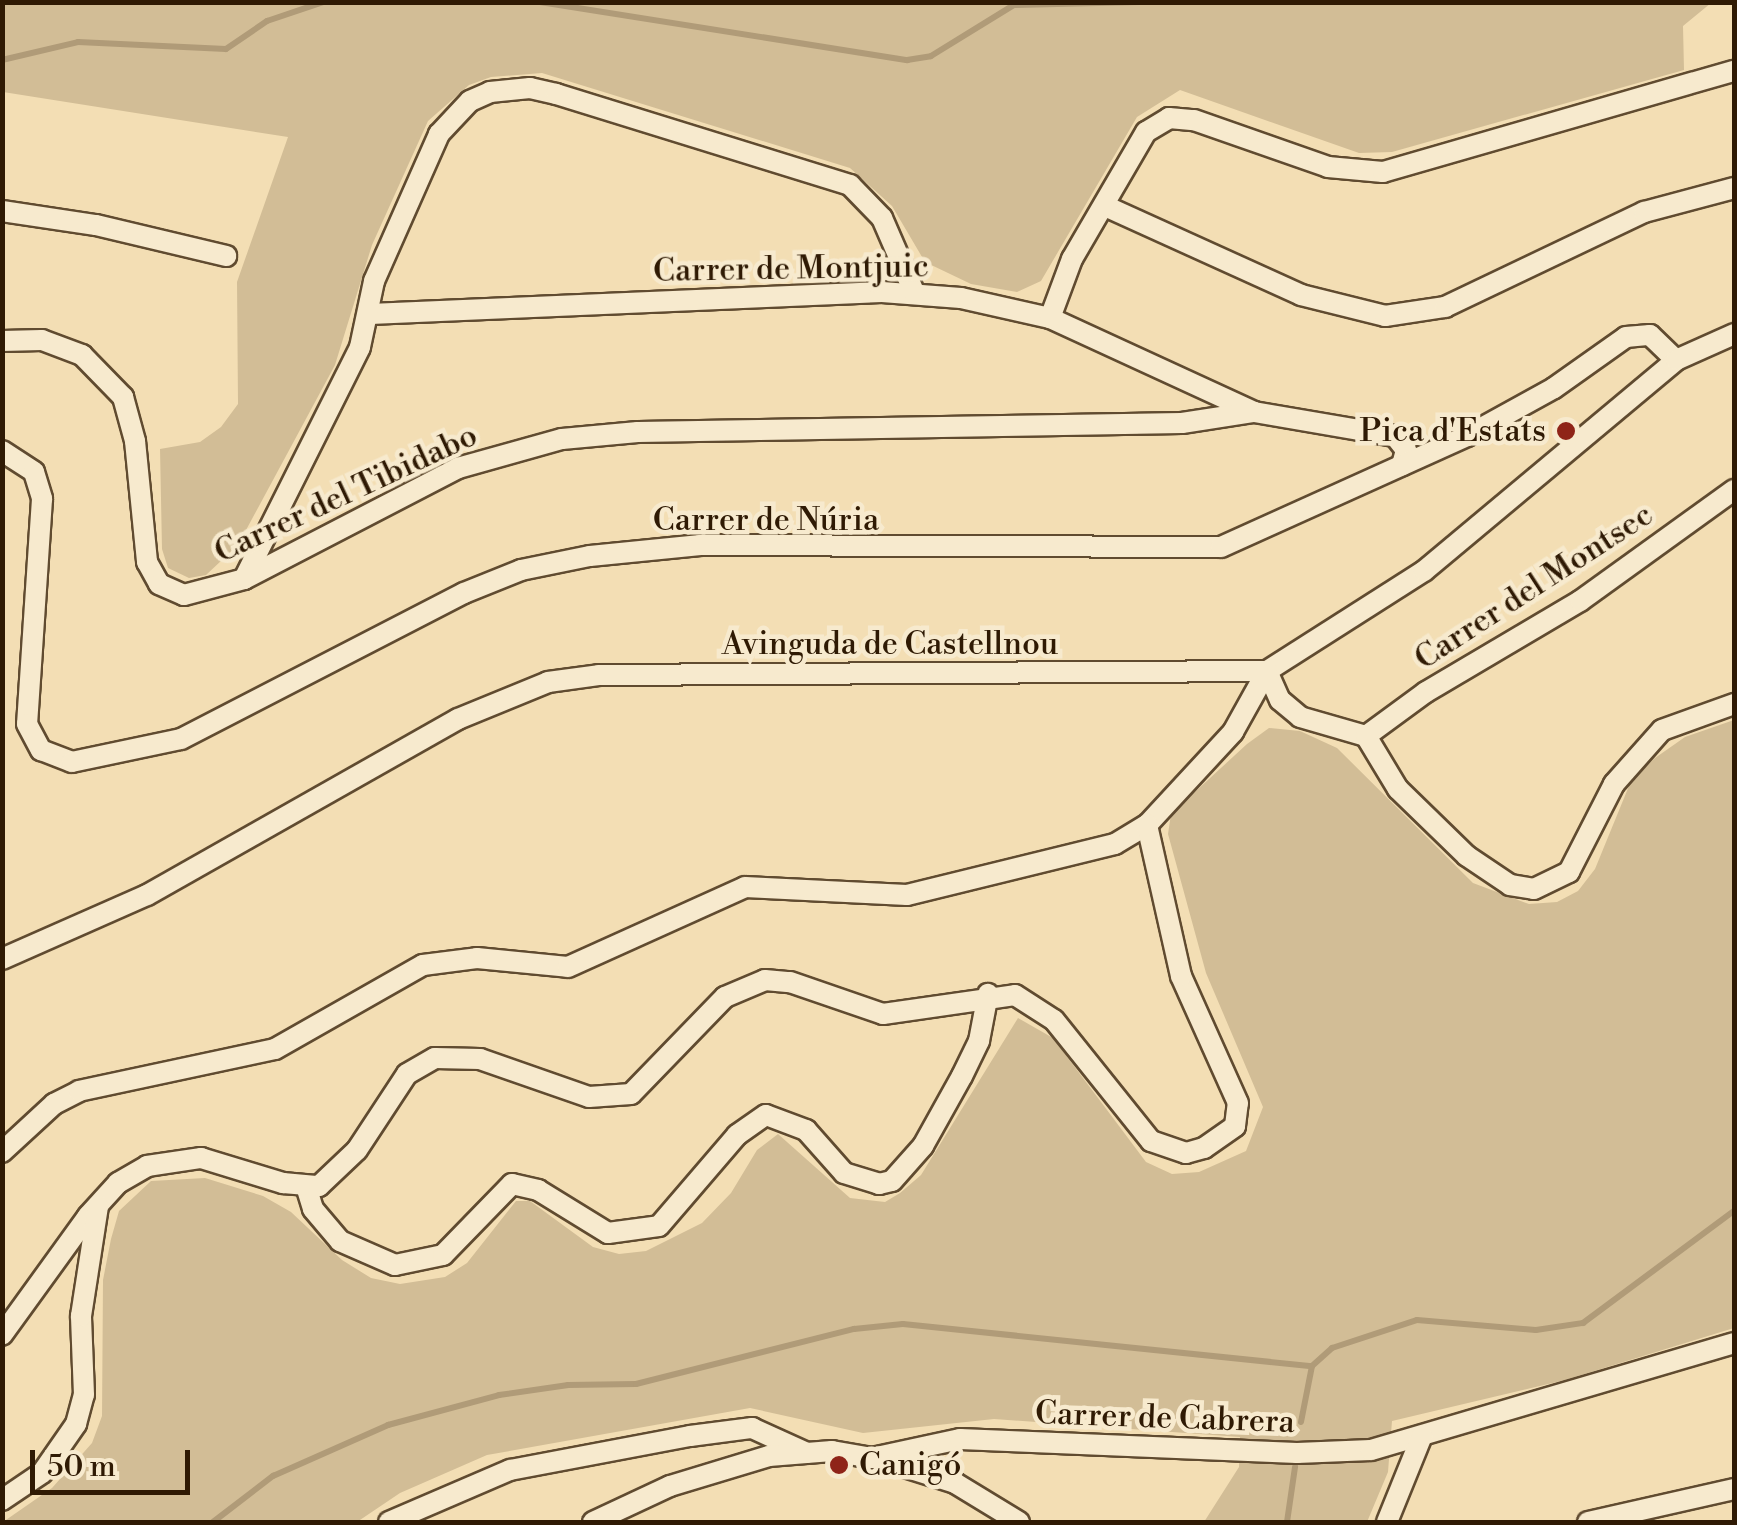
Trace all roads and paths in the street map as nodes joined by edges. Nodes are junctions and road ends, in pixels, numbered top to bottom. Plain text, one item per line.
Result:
1 (1734, 70) edge
2 (1734, 188) edge
3 (1105, 206) junction
4 (2, 211) edge
5 (226, 256) dead end
6 (914, 292) junction
7 (370, 314) junction
8 (1050, 318) junction
9 (1734, 334) edge
10 (2, 341) edge
11 (1676, 360) junction
12 (1254, 412) junction
13 (2, 451) edge
14 (1402, 465) junction
15 (1734, 490) edge
16 (244, 579) junction
17 (1268, 672) junction
18 (1734, 704) edge
19 (1366, 736) junction
20 (1147, 825) junction
21 (2, 959) edge
22 (988, 994) junction
23 (2, 1152) edge
24 (306, 1186) junction
25 (98, 1204) junction
26 (2, 1335) edge
27 (1734, 1343) edge
28 (1422, 1436) junction
29 (807, 1453) junction
30 (872, 1458) junction
31 (1734, 1489) edge
32 (2, 1500) edge
33 (390, 1522) edge
34 (594, 1522) edge
35 (1019, 1522) edge
36 (1387, 1522) edge
37 (1588, 1522) edge

1 - 3 street
2 - 3 street
3 - 8 street
4 - 5 street
6 - 7 street, Carrer de Montjuic
6 - 7 street
6 - 8 street, Carrer de Montjuic
7 - 16 street
8 - 12 street, Carrer de Montjuic
9 - 11 street, Avinguda de Castellnou
10 - 16 street, Carrer del Tibidabo
11 - 14 street, Carrer de Núria
11 - 17 street, Avinguda de Castellnou
12 - 14 street, Carrer de Montjuic
12 - 16 street, Carrer del Tibidabo
13 - 14 street, Carrer de Núria
15 - 19 street, Carrer del Montsec
17 - 19 street
17 - 20 street
17 - 21 street, Avinguda de Castellnou
18 - 19 street
20 - 22 street
20 - 23 street
22 - 24 street
22 - 24 street
24 - 25 street
25 - 26 street
25 - 32 street
27 - 28 street, Carrer de Cabrera
28 - 30 street, Carrer de Cabrera
28 - 36 street
29 - 30 street, Carrer de Cabrera
29 - 33 street
29 - 34 street, Carrer de Cabrera
30 - 35 street
31 - 37 street

